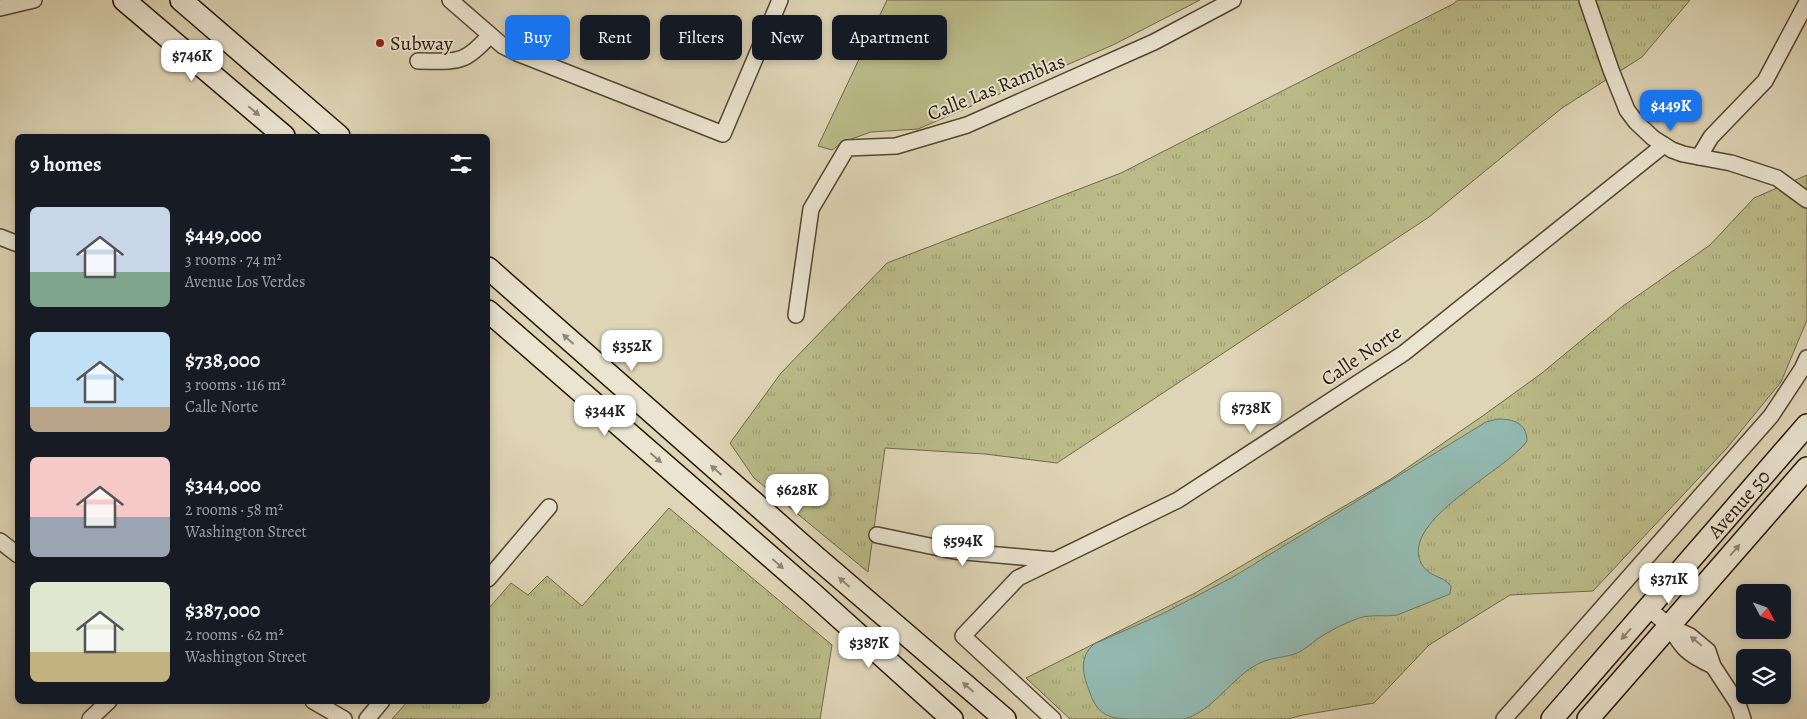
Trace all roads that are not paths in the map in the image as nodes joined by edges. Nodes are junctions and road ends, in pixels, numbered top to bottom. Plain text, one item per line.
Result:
1 (34, 0) edge
2 (124, 0) edge
3 (181, 0) edge
4 (450, 0) edge
5 (780, 0) edge
6 (1233, 0) edge
7 (1587, 0) edge
8 (1807, 2) edge
9 (0, 8) edge
10 (490, 35) junction
11 (418, 61) dead end
12 (282, 134) edge
13 (337, 134) edge
14 (1664, 145) junction
15 (1699, 157) junction
16 (1807, 200) edge
17 (0, 237) edge
18 (15, 243) edge
19 (490, 270) edge
20 (490, 313) edge
21 (796, 315) dead end
22 (1807, 358) edge
23 (1807, 425) edge
24 (1807, 468) edge
25 (550, 507) dead end
26 (877, 535) dead end
27 (0, 541) edge
28 (15, 553) edge
29 (1054, 560) junction
30 (490, 577) edge
31 (1648, 608) junction
32 (1669, 626) junction
33 (106, 704) edge
34 (318, 704) edge
35 (380, 704) edge
36 (90, 719) edge
37 (344, 719) edge
38 (367, 719) edge
39 (952, 719) edge
40 (1005, 719) edge
41 (1053, 719) edge
42 (1504, 719) edge
43 (1552, 719) edge
44 (1588, 719) edge
45 (1744, 719) edge

1 - 9 street
2 -> 12 main road
3 - 13 main road
4 - 10 street
5 - 10 street
6 - 21 street, Calle Las Ramblas
7 - 14 street
8 - 15 street
10 - 11 street
14 - 15 street
14 - 29 street, Calle Norte
15 - 16 street
17 - 18 street
40 -> 19 main road
20 -> 39 main road
22 - 42 street
23 - 31 main road, Avenue 50
32 -> 24 main road, Avenue 50
25 - 30 street
26 - 29 street
27 - 28 street
29 - 41 street, Calle Norte
31 - 32 street
31 -> 43 main road, Avenue 50
32 - 44 main road, Avenue 50
32 - 45 street
33 - 36 street
34 - 37 street
35 - 38 street

